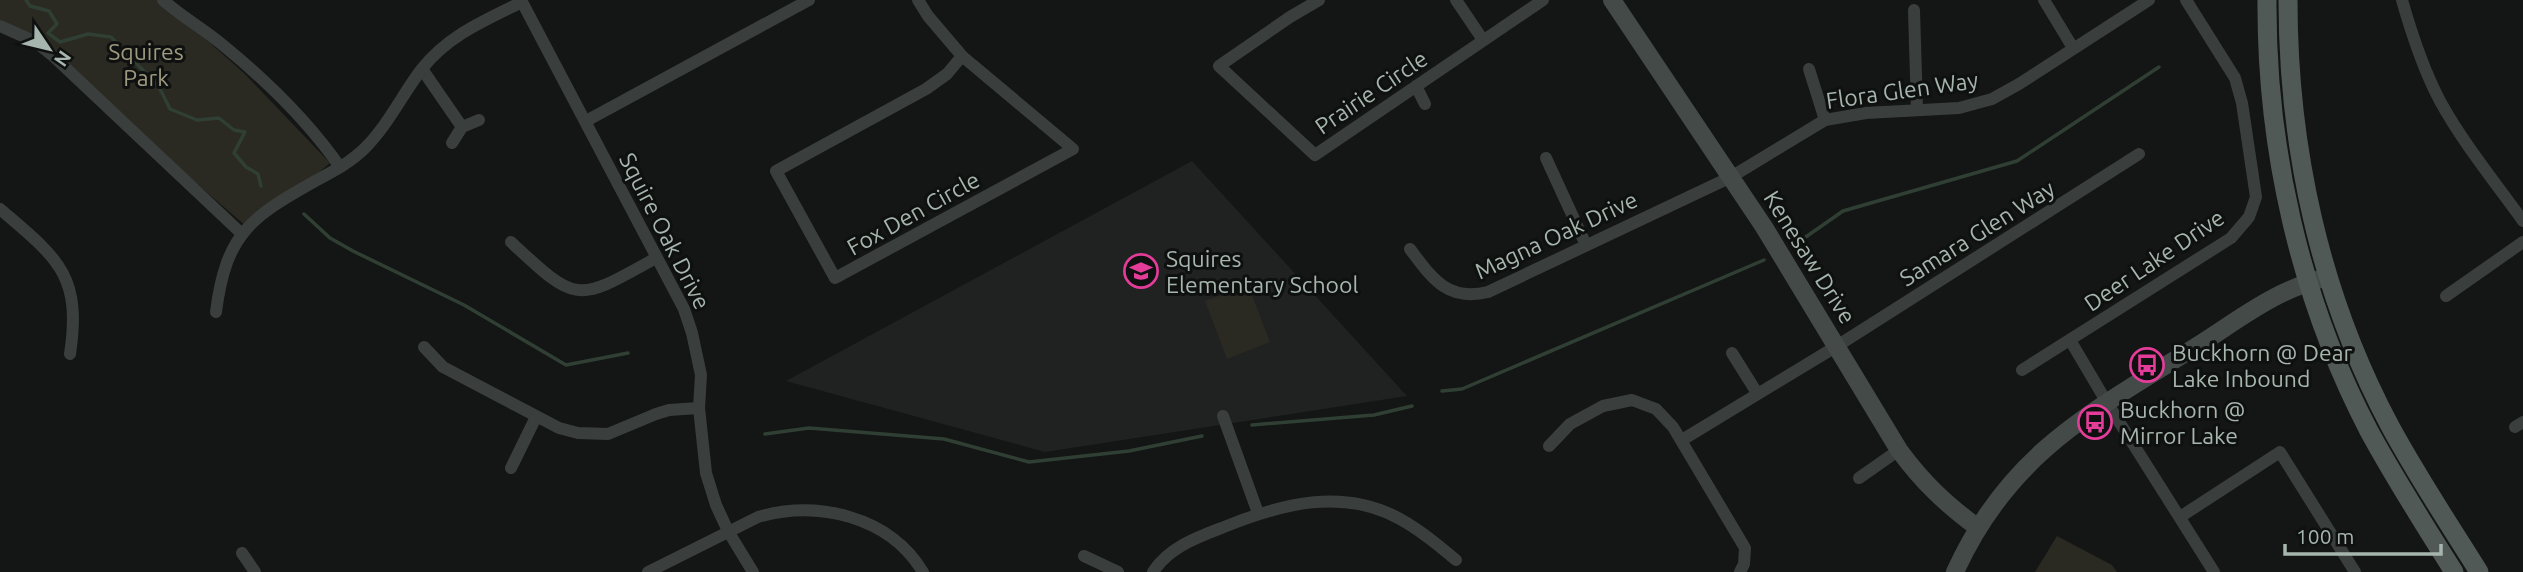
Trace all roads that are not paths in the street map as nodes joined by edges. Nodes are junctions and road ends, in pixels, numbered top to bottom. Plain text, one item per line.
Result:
1 (163, 0) edge
2 (809, 0) edge
3 (918, 0) edge
4 (1319, 0) edge
5 (1456, 0) edge
6 (1544, 0) edge
7 (1612, 0) edge
8 (2043, 0) edge
9 (2149, 0) edge
10 (2186, 0) edge
11 (2267, 0) edge
12 (2288, 0) edge
13 (2402, 0) edge
14 (522, 1) edge
15 (1914, 10) dead end
16 (0, 26) edge
17 (1483, 40) junction
18 (2073, 48) junction
19 (962, 56) junction
20 (422, 69) junction
21 (1809, 69) dead end
22 (1416, 86) junction
23 (1425, 104) dead end
24 (1917, 110) junction
25 (480, 120) dead end
26 (1825, 120) junction
27 (586, 121) junction
28 (462, 127) junction
29 (452, 143) dead end
30 (2139, 155) dead end
31 (1546, 158) dead end
32 (340, 167) junction
33 (1731, 177) junction
34 (0, 209) edge
35 (2523, 221) edge
36 (242, 234) junction
37 (511, 242) dead end
38 (2523, 242) edge
39 (1586, 245) junction
40 (1410, 249) dead end
41 (656, 258) junction
42 (2328, 277) junction
43 (2307, 282) junction
44 (2446, 296) dead end
45 (216, 312) dead end
46 (2070, 340) junction
47 (1837, 346) junction
48 (424, 347) dead end
49 (1732, 353) dead end
50 (70, 354) dead end
51 (2022, 370) dead end
52 (1757, 393) junction
53 (2106, 401) junction
54 (699, 408) junction
55 (1223, 416) dead end
56 (536, 417) junction
57 (1682, 440) junction
58 (1549, 446) dead end
59 (1899, 450) junction
60 (511, 468) dead end
61 (1859, 478) dead end
62 (1258, 513) junction
63 (2180, 517) junction
64 (1978, 528) junction
65 (728, 531) junction
66 (242, 553) dead end
67 (1084, 556) dead end
68 (1456, 560) dead end
69 (255, 572) edge
70 (648, 572) edge
71 (753, 572) edge
72 (923, 572) edge
73 (1118, 572) edge
74 (1153, 572) edge
75 (1740, 572) edge
76 (1955, 572) edge
77 (2214, 572) edge
78 (2355, 572) edge
79 (2454, 572) edge
80 (2479, 572) edge

1 - 32 street
2 - 27 street
3 - 19 street, Fox Den Circle
4 - 22 street, Prairie Circle
5 - 17 street
6 - 17 street, Prairie Circle
7 - 33 street, Kenesaw Drive
8 - 18 street
9 - 18 street, Flora Glen Way
10 - 46 street, Deer Lake Drive
11 - 43 main road
12 - 42 main road
13 - 35 street
14 - 20 street
14 - 27 street, Squire Oak Drive
15 - 24 street
16 - 36 street
17 - 22 street, Prairie Circle
18 - 24 street, Flora Glen Way
19 - 19 street, Fox Den Circle
20 - 28 street
20 - 32 street
21 - 26 street
22 - 23 street
24 - 26 street, Flora Glen Way
25 - 28 street
26 - 33 street, Flora Glen Way
27 - 41 street, Squire Oak Drive
28 - 29 street
30 - 47 street, Samara Glen Way
31 - 39 street
32 - 36 street
33 - 39 street, Magna Oak Drive
33 - 47 street, Kenesaw Drive
34 - 50 street
36 - 45 street
37 - 41 street
38 - 44 street
39 - 40 street, Magna Oak Drive
41 - 54 street, Squire Oak Drive
42 - 43 street
42 - 80 main road
43 - 53 street
43 - 79 main road
46 - 51 street, Deer Lake Drive
46 - 53 street
47 - 52 street, Samara Glen Way
47 - 59 street, Kenesaw Drive
48 - 56 street
49 - 52 street
52 - 57 street, Samara Glen Way
53 - 63 street
53 - 64 street
54 - 56 street
54 - 65 street, Squire Oak Drive
55 - 62 street
56 - 60 street
57 - 58 street
57 - 75 street
59 - 61 street
59 - 64 street, Kenesaw Drive
62 - 68 street
62 - 74 street
63 - 77 street
63 - 78 street
64 - 76 street
65 - 70 street
65 - 71 street, Squire Oak Drive
65 - 72 street
66 - 69 street
67 - 73 street

